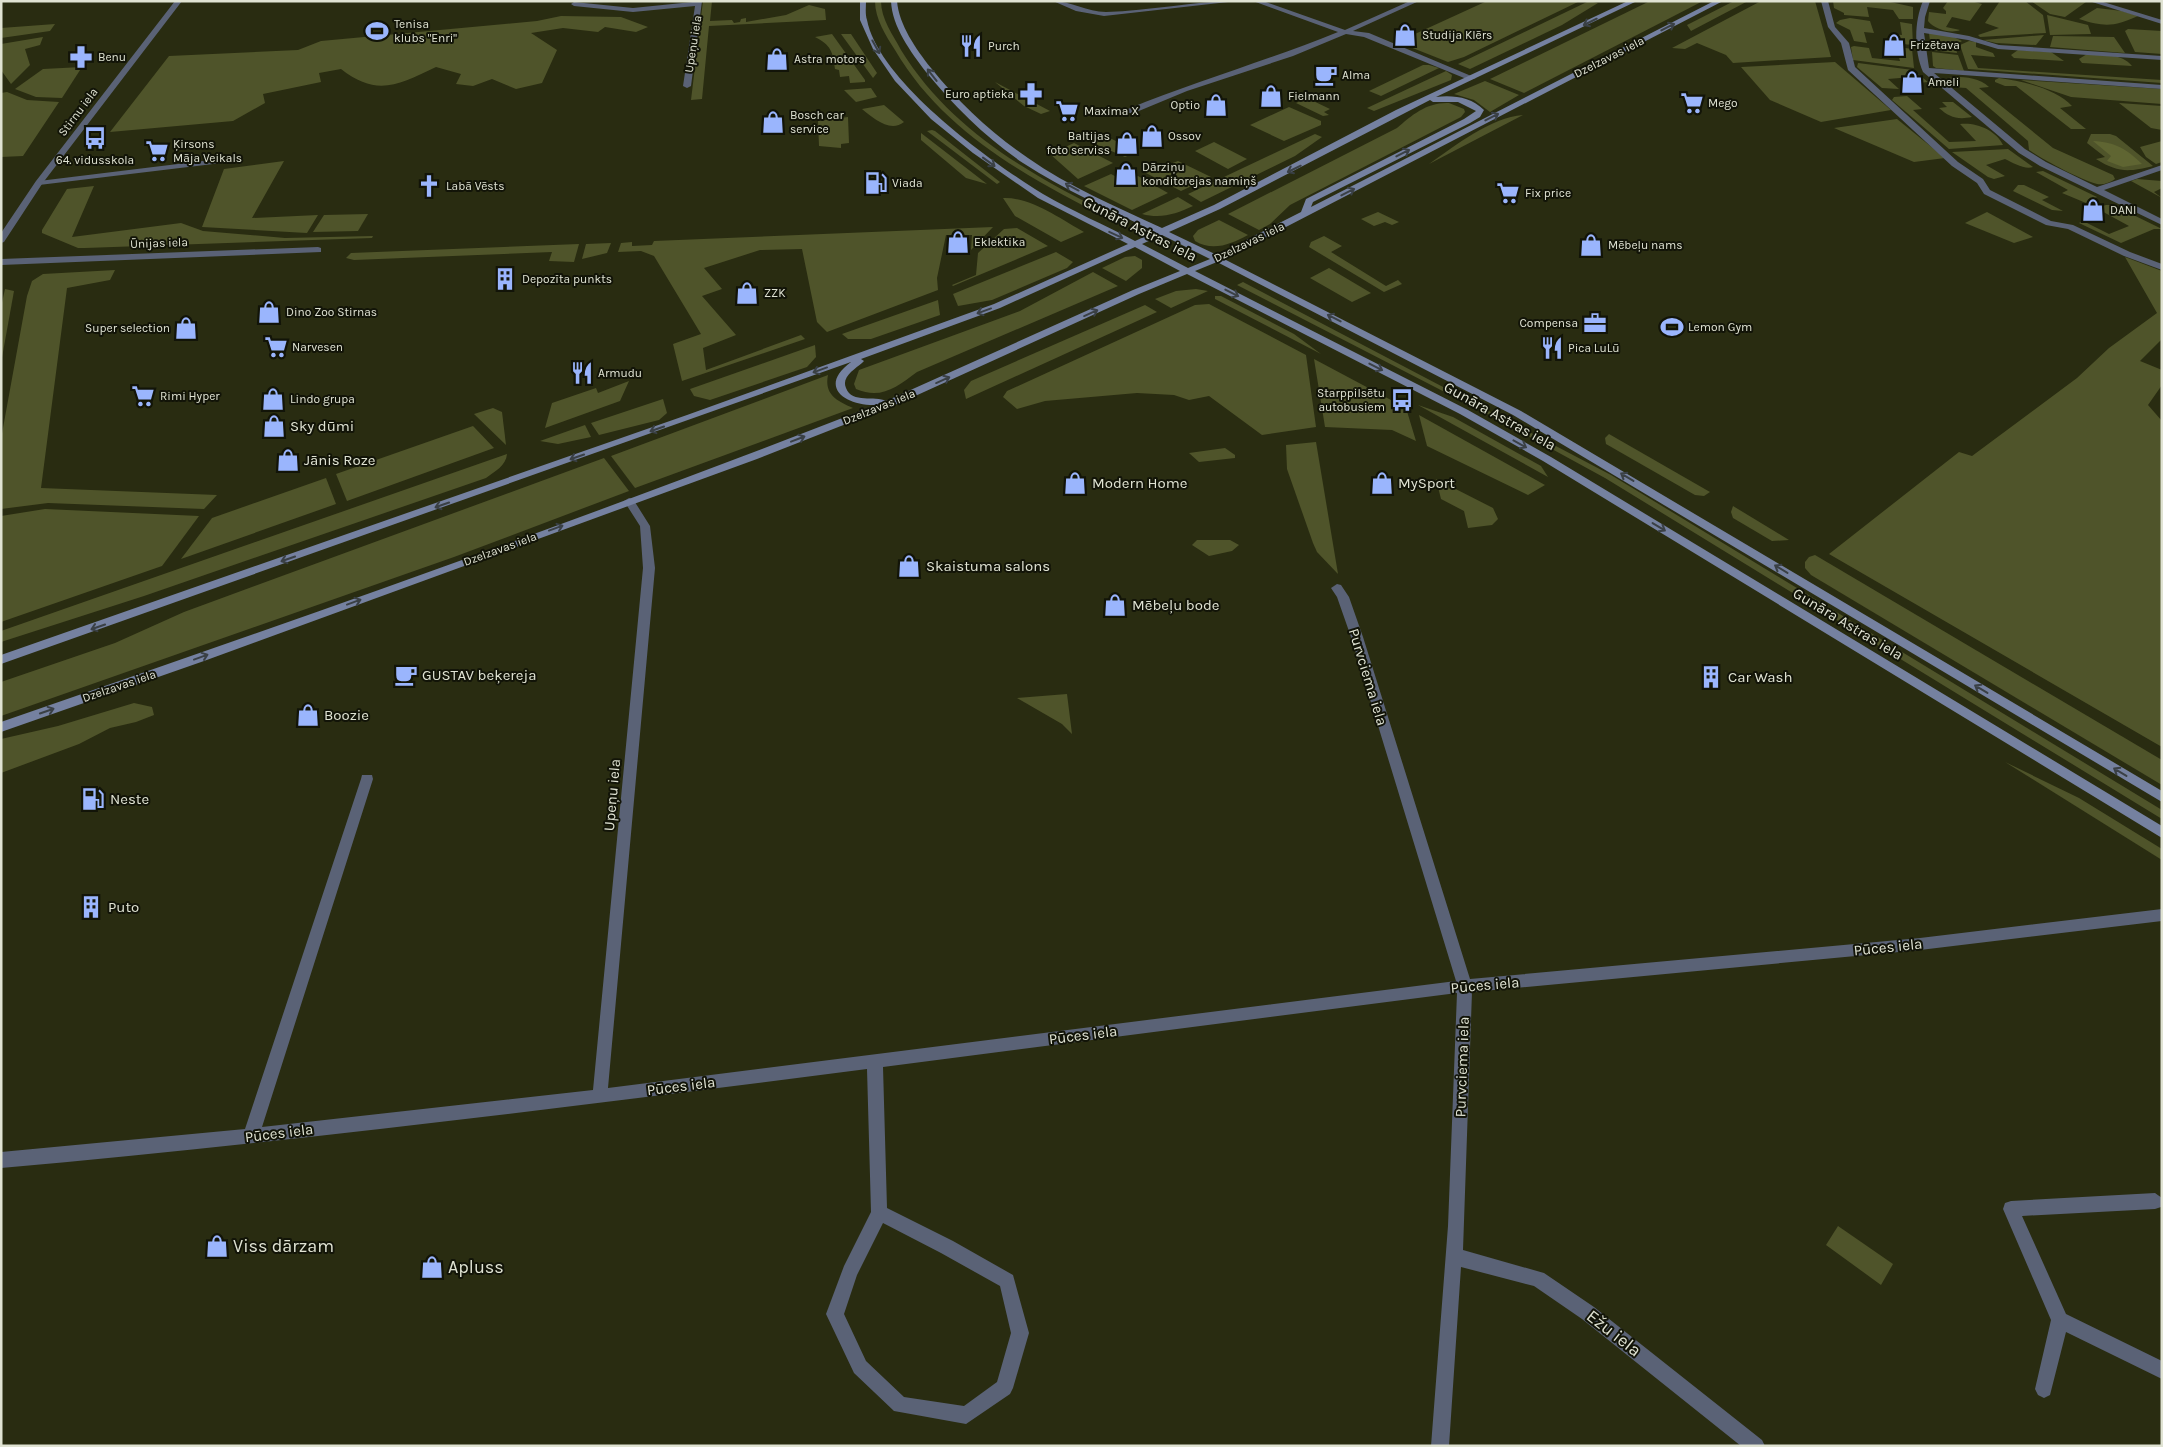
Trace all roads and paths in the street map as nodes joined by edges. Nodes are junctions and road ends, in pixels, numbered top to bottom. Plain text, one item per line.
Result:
1 (179, 1) edge
2 (863, 1) edge
3 (894, 1) edge
4 (1056, 1) edge
5 (1137, 1) edge
6 (1234, 1) edge
7 (1256, 1) edge
8 (1416, 1) edge
9 (1634, 1) edge
10 (1720, 1) edge
11 (1824, 1) edge
12 (1927, 1) edge
13 (2092, 1) edge
14 (699, 3) edge
15 (574, 4) dead end
16 (1156, 9) junction
17 (2162, 22) edge
18 (1921, 30) junction
19 (1345, 32) junction
20 (2162, 58) edge
21 (1926, 70) junction
22 (1472, 78) junction
23 (687, 86) dead end
24 (2162, 87) edge
25 (1419, 102) junction
26 (1131, 111) dead end
27 (235, 159) dead end
28 (2162, 167) edge
29 (39, 183) junction
30 (2097, 190) junction
31 (1305, 214) junction
32 (2162, 222) edge
33 (1162, 232) junction
34 (1, 240) edge
35 (1136, 244) junction
36 (318, 250) dead end
37 (1217, 259) junction
38 (1, 262) edge
39 (2162, 267) edge
40 (1189, 271) junction
41 (882, 348) junction
42 (898, 400) junction
43 (629, 501) junction
44 (1337, 588) dead end
45 (1, 660) edge
46 (1, 727) edge
47 (367, 779) dead end
48 (2162, 798) edge
49 (2162, 833) edge
50 (2162, 915) edge
51 (1465, 986) junction
52 (875, 1061) junction
53 (600, 1096) junction
54 (251, 1136) junction
55 (3, 1161) edge
56 (2154, 1201) dead end
57 (879, 1214) junction
58 (1454, 1256) junction
59 (2060, 1320) junction
60 (2162, 1370) edge
61 (2044, 1389) dead end
62 (1440, 1446) edge
63 (1756, 1446) edge

1 - 29 street, Stirnu iela
2 -> 35 main road, Gunāra Astras iela
33 -> 3 main road, Gunāra Astras iela
4 - 16 street
5 - 16 street
6 - 16 street
7 - 19 street
8 - 19 street
9 -> 22 main road
31 -> 10 main road, Dzelzavas iela
11 - 39 street
12 - 18 street
13 - 17 street
14 - 15 street
14 - 23 street, Upeņu iela
18 - 20 street
18 - 21 street
19 - 22 street
19 - 26 street
21 - 24 street
21 - 30 street
22 - 25 main road
31 -> 25 main road
25 -> 33 main road
27 - 29 street
28 - 30 street
29 - 34 street, Stirnu iela
30 - 32 street
31 - 37 main road, Dzelzavas iela
33 - 35 main road
33 - 37 main road, Gunāra Astras iela
35 - 40 main road, Gunāra Astras iela
35 -> 41 main road
36 - 38 street, Ūnijas iela
37 - 40 main road, Dzelzavas iela
48 -> 37 main road, Gunāra Astras iela
42 -> 40 main road, Dzelzavas iela
40 -> 49 main road, Gunāra Astras iela
41 - 42 main road
41 -> 45 main road
43 -> 42 main road, Dzelzavas iela
46 -> 43 main road, Dzelzavas iela
43 - 53 street, Upeņu iela
44 - 51 street, Purvciema iela
47 - 54 street
50 - 51 street, Pūces iela
51 - 52 street, Pūces iela
51 - 58 street, Purvciema iela
52 - 53 street, Pūces iela
52 - 57 street
53 - 54 street, Pūces iela
54 - 55 street, Pūces iela
56 - 59 street
57 - 57 street
58 - 62 street, Purvciema iela
58 - 63 street, Ežu iela
59 - 60 street
59 - 61 street

